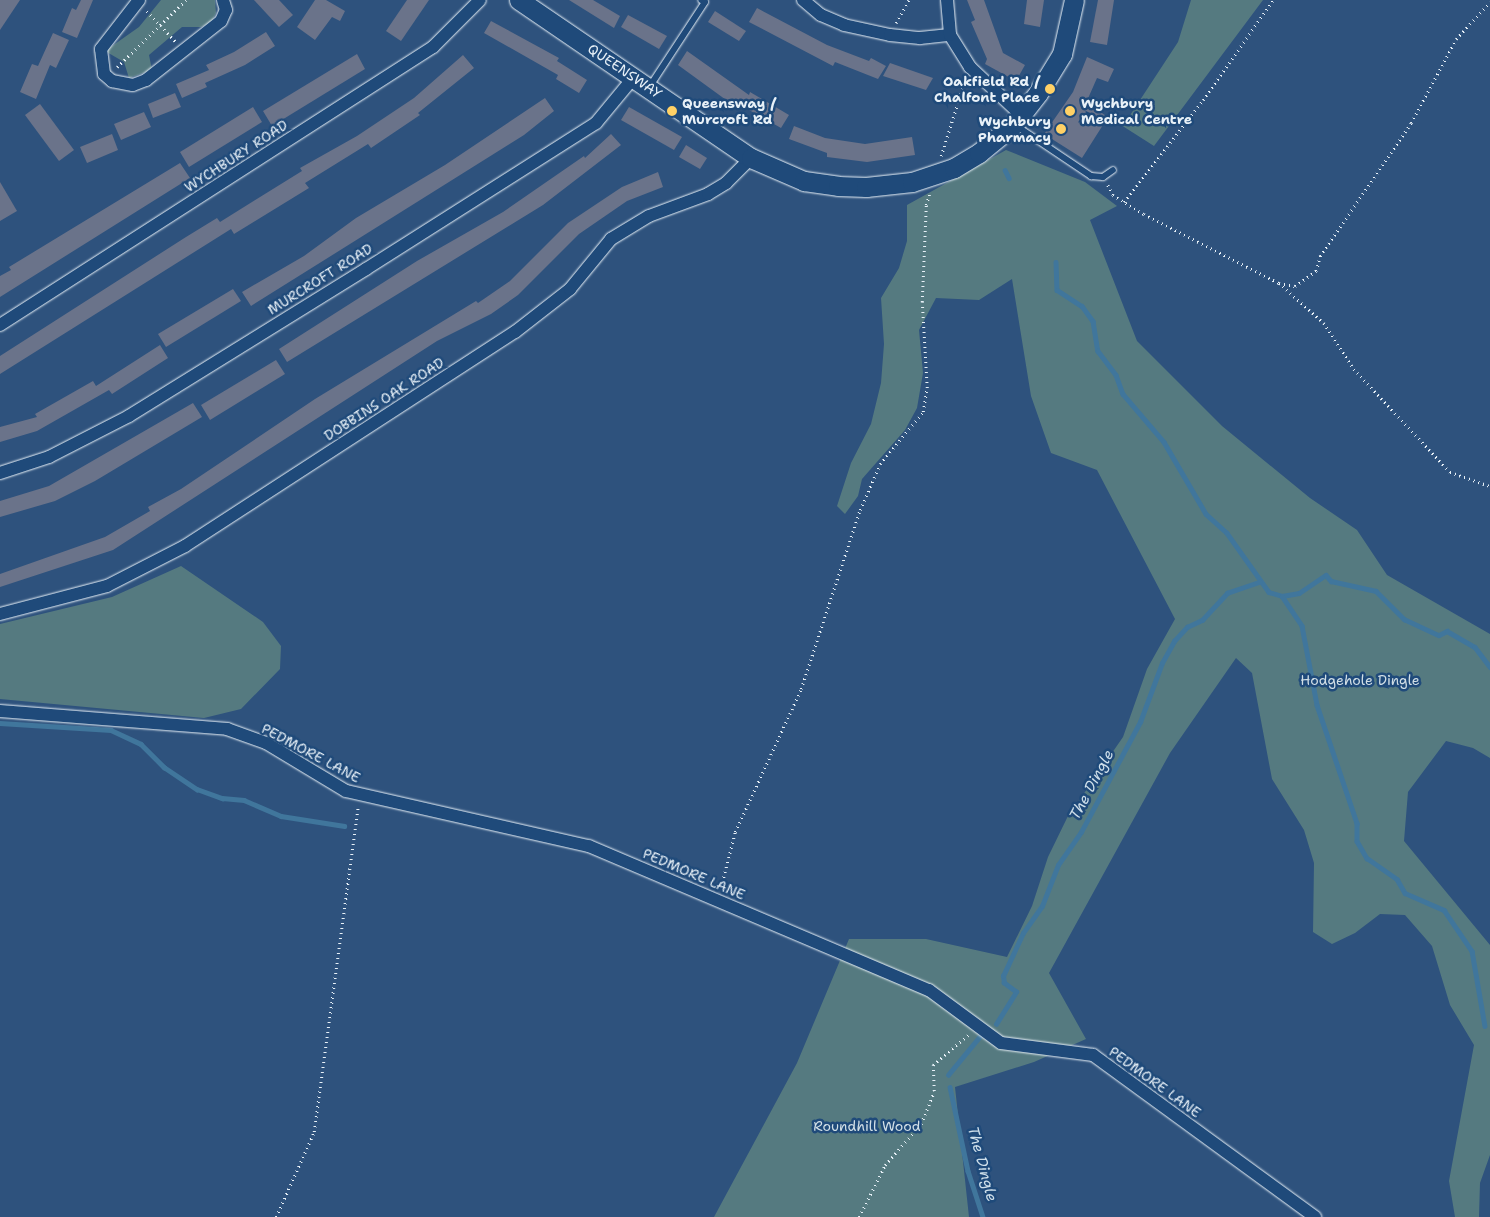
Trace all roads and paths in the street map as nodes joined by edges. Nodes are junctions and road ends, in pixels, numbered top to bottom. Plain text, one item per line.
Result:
1 (138, 0) edge
2 (186, 0) edge
3 (223, 0) edge
4 (480, 0) edge
5 (518, 0) edge
6 (701, 0) edge
7 (803, 0) edge
8 (909, 0) edge
9 (947, 0) edge
10 (1074, 0) edge
11 (1272, 0) edge
12 (1490, 2) edge
13 (160, 26) junction
14 (950, 34) junction
15 (890, 36) junction
16 (183, 51) junction
17 (970, 67) junction
18 (106, 76) junction
19 (642, 82) junction
20 (1017, 119) junction
21 (750, 158) junction
22 (1113, 170) dead end
23 (935, 174) junction
24 (1103, 178) junction
25 (1124, 202) junction
26 (1279, 283) junction
27 (0, 325) edge
28 (0, 474) edge
29 (1490, 486) edge
30 (0, 614) edge
31 (0, 711) edge
32 (359, 796) junction
33 (716, 900) junction
34 (975, 1024) junction
35 (276, 1217) edge
36 (859, 1217) edge
37 (1316, 1217) edge

1 - 13 path
1 - 18 street
2 - 13 path
3 - 16 street
4 - 27 street, WYCHBURY ROAD
5 - 19 street, QUEENSWAY
6 - 19 lane
7 - 15 street
8 - 15 path
9 - 14 street
10 - 20 street, QUEENSWAY
11 - 25 path
12 - 26 path
13 - 16 path
13 - 18 path
14 - 15 street
14 - 17 street
16 - 18 street
17 - 20 street
17 - 23 path
19 - 21 street, QUEENSWAY
19 - 28 street, MURCROFT ROAD
20 - 23 street, QUEENSWAY
20 - 24 lane
21 - 23 street, QUEENSWAY
21 - 30 street, DOBBINS OAK ROAD
22 - 24 lane
23 - 33 path
24 - 25 path
25 - 26 path
26 - 29 path
31 - 32 street, PEDMORE LANE
32 - 33 street, PEDMORE LANE
32 - 35 path
33 - 34 street, PEDMORE LANE
34 - 36 path
34 - 37 street, PEDMORE LANE

